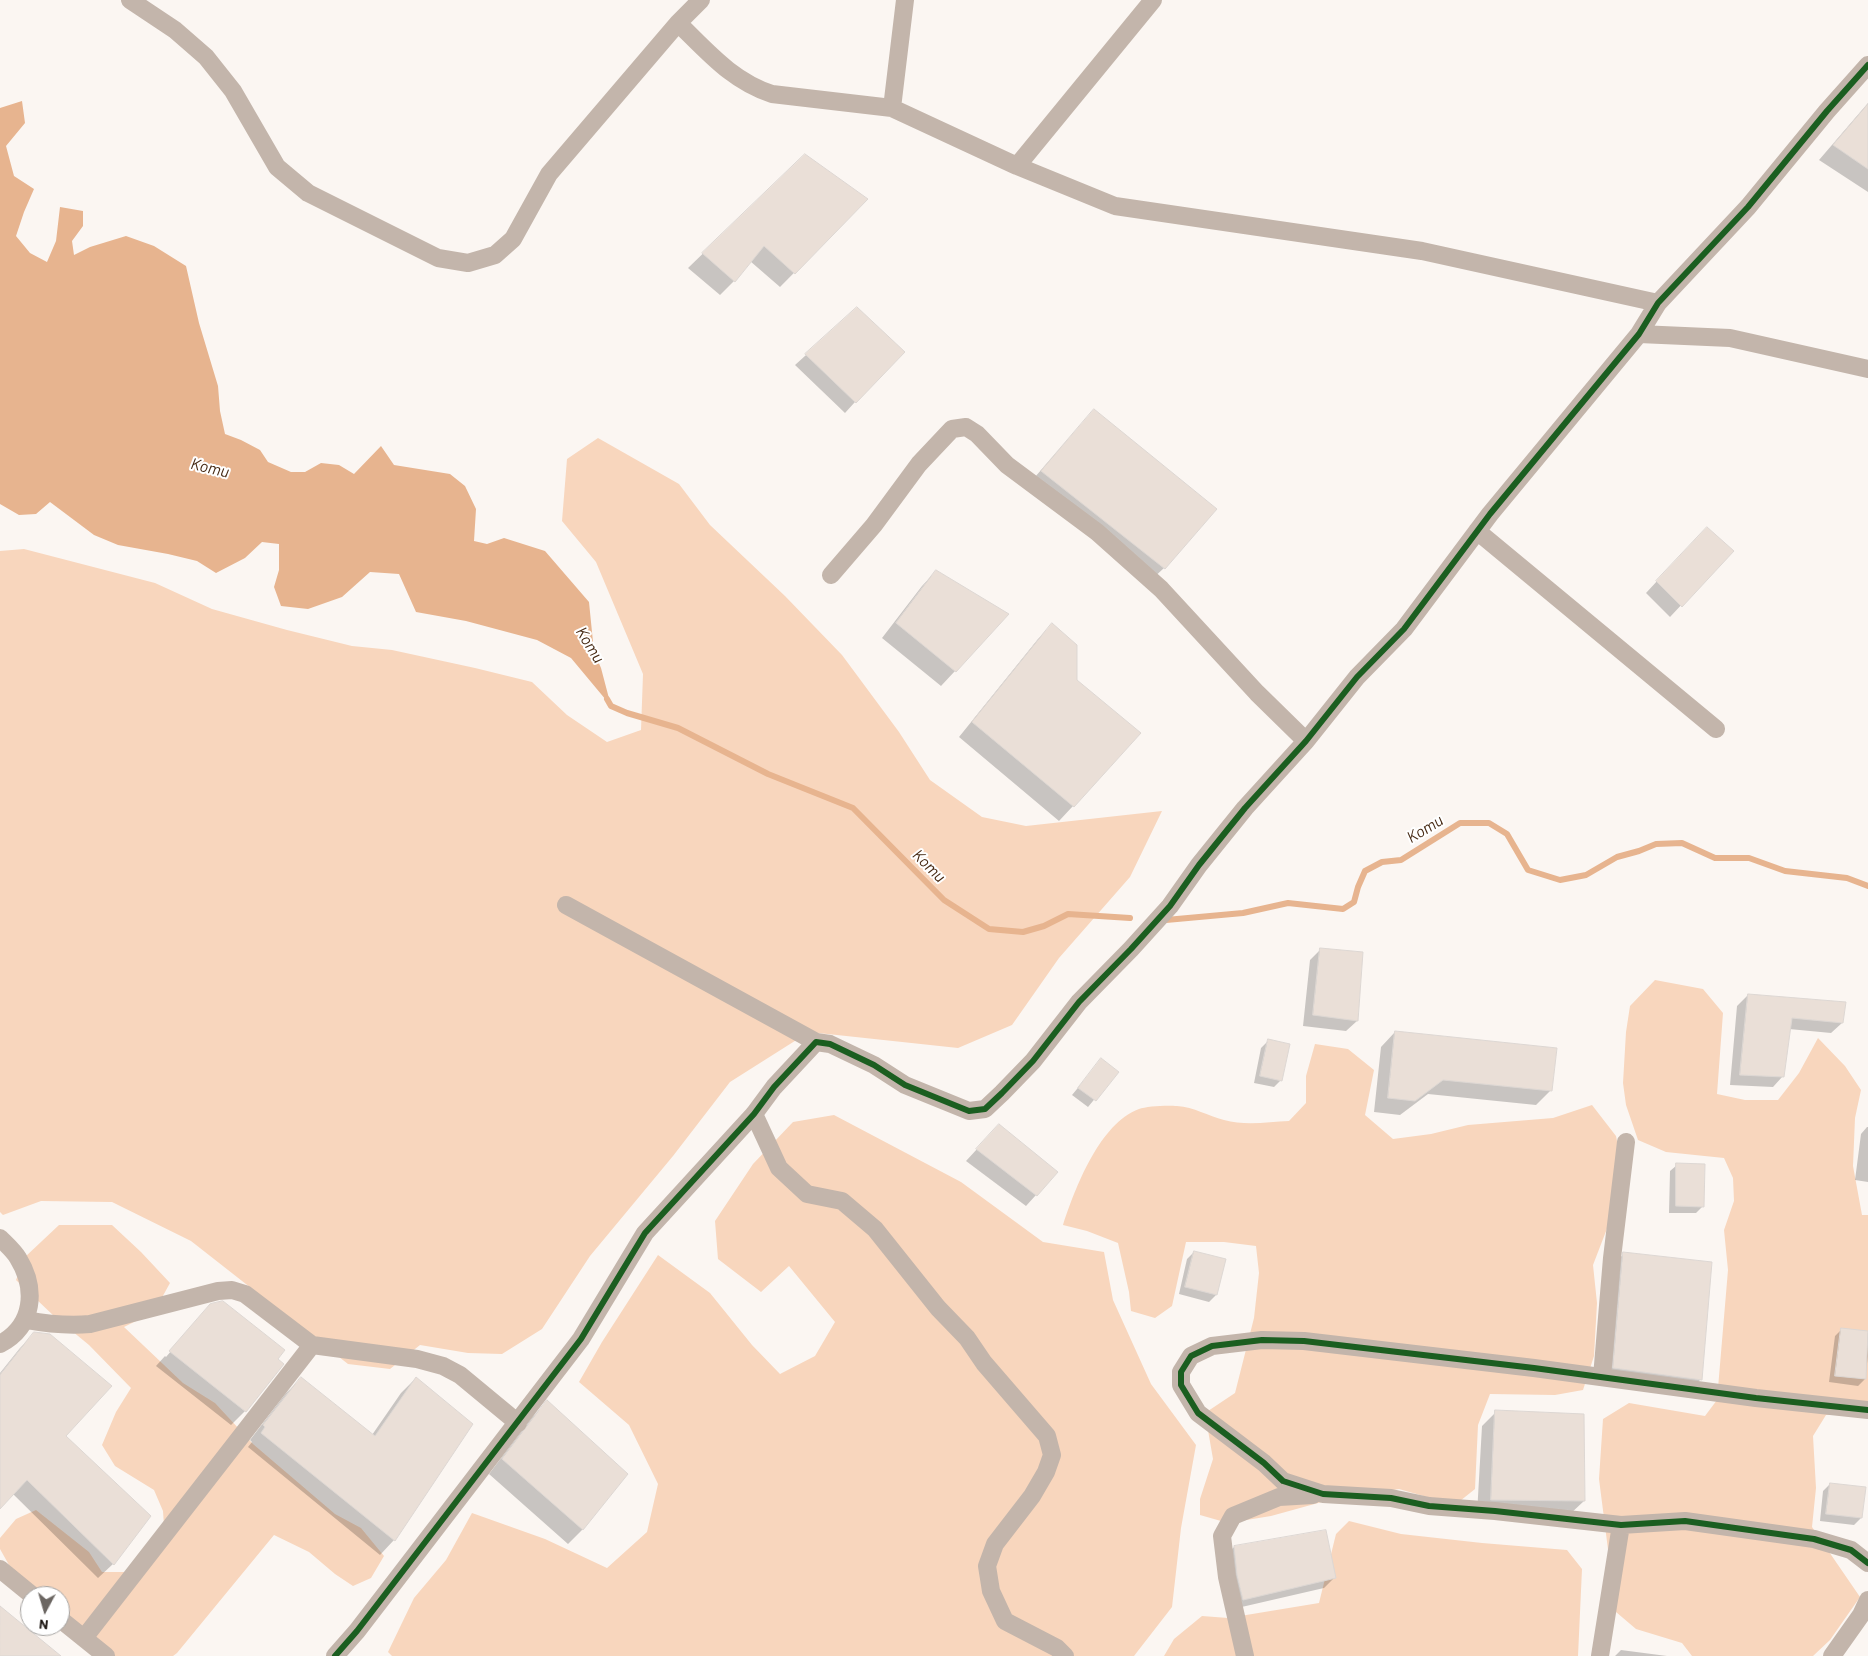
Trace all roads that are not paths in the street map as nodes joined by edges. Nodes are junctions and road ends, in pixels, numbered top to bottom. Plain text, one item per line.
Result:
1 (130, 0) edge
2 (702, 0) edge
3 (906, 0) edge
4 (1153, 0) edge
5 (678, 23) junction
6 (1868, 65) edge
7 (892, 108) junction
8 (1017, 166) junction
9 (1658, 303) junction
10 (1639, 334) junction
11 (1868, 369) edge
12 (1477, 531) junction
13 (831, 574) dead end
14 (1716, 729) dead end
15 (1306, 741) junction
16 (566, 905) dead end
17 (816, 1042) junction
18 (754, 1114) junction
19 (1626, 1142) dead end
20 (0, 1238) edge
21 (26, 1320) junction
22 (0, 1344) edge
23 (312, 1345) junction
24 (1602, 1377) junction
25 (1868, 1410) edge
26 (518, 1422) junction
27 (1324, 1494) junction
28 (1621, 1525) junction
29 (1868, 1563) edge
30 (0, 1569) edge
31 (20, 1586) edge
32 (1868, 1600) edge
33 (70, 1627) edge
34 (84, 1638) junction
35 (106, 1656) edge
36 (335, 1656) edge
37 (1065, 1656) edge
38 (1245, 1656) edge
39 (1600, 1656) edge
40 (1832, 1656) edge

1 - 5 street
2 - 5 street
3 - 7 street
4 - 8 street
5 - 7 street
6 - 9 street
7 - 8 street
8 - 9 street
9 - 10 street
10 - 11 street
10 - 12 street
12 - 14 street
12 - 15 street
13 - 15 street
15 - 17 street
16 - 17 street
17 - 18 street
18 - 26 street
18 - 37 street
19 - 24 street
20 - 21 street
21 - 22 street
21 - 23 street
23 - 26 street
23 - 34 street
24 - 25 street
24 - 27 street
26 - 36 street
27 - 28 street
27 - 38 street
28 - 29 street
28 - 39 street
30 - 31 street
32 - 40 street
33 - 34 street
34 - 35 street

